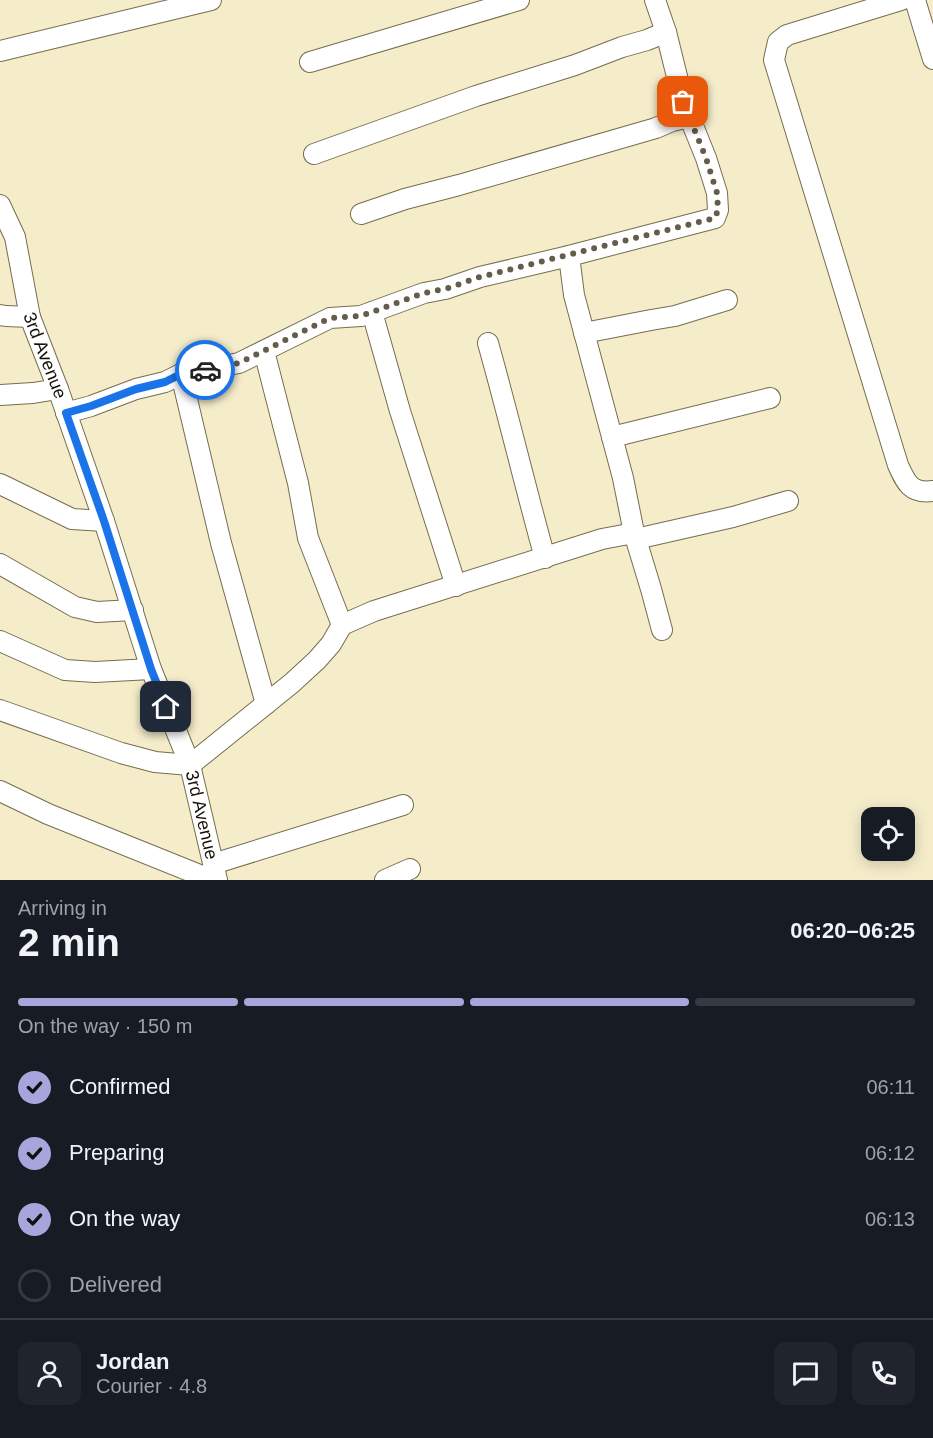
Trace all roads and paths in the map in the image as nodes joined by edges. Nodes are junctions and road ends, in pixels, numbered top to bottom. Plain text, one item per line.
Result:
1 (211, 0) edge
2 (519, 0) edge
3 (655, 0) edge
4 (901, 0) edge
5 (915, 0) edge
6 (666, 32) junction
7 (0, 51) edge
8 (933, 59) edge
9 (310, 62) dead end
10 (688, 117) junction
11 (314, 154) dead end
12 (0, 205) edge
13 (361, 213) dead end
14 (7, 236) edge
15 (568, 256) junction
16 (727, 300) dead end
17 (372, 312) junction
18 (0, 315) edge
19 (30, 317) junction
20 (584, 333) junction
21 (488, 343) dead end
22 (264, 351) junction
23 (181, 374) junction
24 (58, 389) junction
25 (0, 395) edge
26 (770, 398) dead end
27 (66, 413) junction
28 (612, 437) junction
29 (0, 484) edge
30 (933, 492) edge
31 (788, 501) dead end
32 (104, 521) junction
33 (635, 536) junction
34 (545, 558) junction
35 (0, 564) edge
36 (456, 586) junction
37 (133, 610) junction
38 (342, 625) junction
39 (662, 630) dead end
40 (0, 641) edge
41 (151, 669) junction
42 (266, 704) junction
43 (0, 710) edge
44 (190, 765) junction
45 (0, 791) edge
46 (404, 805) dead end
47 (410, 869) dead end
48 (214, 875) edge
49 (385, 880) edge

1 - 7 street
2 - 9 street
3 - 6 street
4 - 30 street
5 - 8 street
6 - 10 street
6 - 11 street
10 - 13 street
10 - 15 street
12 - 14 street, 3rd Avenue
14 - 19 street, 3rd Avenue
15 - 17 street
15 - 20 street
16 - 20 street
17 - 22 street
17 - 36 street
18 - 19 street
19 - 24 street, 3rd Avenue
20 - 28 street
21 - 34 street
22 - 23 street
22 - 38 street
23 - 27 street
23 - 42 street
24 - 25 street
24 - 27 street, 3rd Avenue
26 - 28 street
27 - 32 street, 3rd Avenue
28 - 33 street
29 - 32 street
31 - 33 street
32 - 37 street, 3rd Avenue
33 - 34 street
33 - 39 street
34 - 36 street
35 - 37 street
36 - 38 street
37 - 41 street, 3rd Avenue
38 - 42 street
40 - 41 street
41 - 44 street, 3rd Avenue
42 - 44 street
43 - 44 street
44 - 48 street, 3rd Avenue
45 - 48 street
46 - 48 street
47 - 49 street

